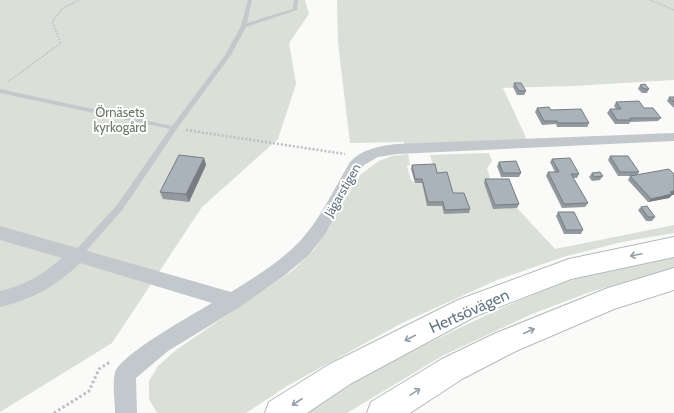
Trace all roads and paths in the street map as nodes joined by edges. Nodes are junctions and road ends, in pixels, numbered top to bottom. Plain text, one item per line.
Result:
1 (79, 0) edge
2 (250, 0) edge
3 (296, 0) edge
4 (650, 0) edge
5 (674, 10) edge
6 (244, 26) junction
7 (6, 83) dead end
8 (0, 91) edge
9 (174, 128) junction
10 (674, 137) edge
11 (363, 157) junction
12 (0, 233) edge
13 (674, 247) edge
14 (77, 255) junction
15 (674, 279) edge
16 (0, 299) edge
17 (233, 301) junction
18 (126, 413) edge
19 (280, 413) edge
20 (382, 413) edge

1 - 7 path
2 - 6 lane
3 - 6 lane
4 - 5 path
6 - 9 lane
8 - 9 lane
9 - 11 path
9 - 14 lane
10 - 11 street, Jägarstigen
11 - 17 street, Jägarstigen
12 - 14 street
13 -> 19 main road, Hertsövägen
14 - 16 street
14 - 17 street
20 -> 15 main road
17 - 18 street, Jägarstigen

